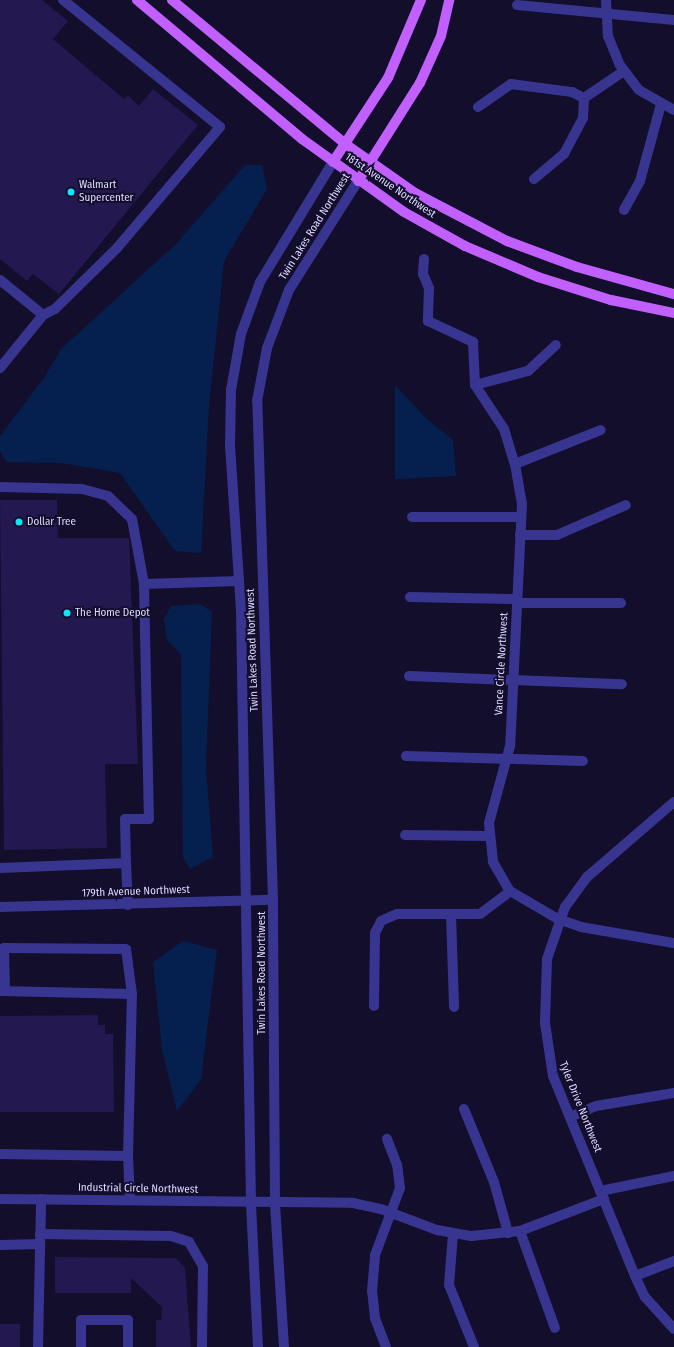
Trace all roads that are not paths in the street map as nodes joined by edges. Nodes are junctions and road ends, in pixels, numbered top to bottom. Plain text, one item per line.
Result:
1 (63, 0) edge
2 (137, 0) edge
3 (172, 0) edge
4 (421, 0) edge
5 (449, 0) edge
6 (606, 0) edge
7 (517, 5) dead end
8 (606, 14) junction
9 (674, 20) edge
10 (624, 71) junction
11 (584, 98) junction
12 (661, 104) junction
13 (478, 108) dead end
14 (674, 110) edge
15 (344, 143) junction
16 (333, 162) junction
17 (370, 162) junction
18 (534, 179) dead end
19 (358, 181) junction
20 (624, 210) dead end
21 (424, 259) dead end
22 (0, 280) edge
23 (674, 294) edge
24 (674, 313) edge
25 (43, 315) junction
26 (556, 345) dead end
27 (0, 368) edge
28 (475, 385) junction
29 (601, 430) dead end
30 (515, 464) junction
31 (0, 487) edge
32 (626, 504) dead end
33 (412, 517) dead end
34 (521, 517) junction
35 (520, 535) junction
36 (239, 582) junction
37 (144, 584) junction
38 (410, 597) dead end
39 (517, 601) junction
40 (621, 603) dead end
41 (408, 676) dead end
42 (513, 679) junction
43 (622, 684) dead end
44 (406, 756) dead end
45 (508, 758) junction
46 (583, 761) dead end
47 (674, 802) edge
48 (405, 835) dead end
49 (488, 836) junction
50 (126, 863) junction
51 (0, 868) edge
52 (510, 891) junction
53 (248, 900) junction
54 (273, 900) junction
55 (128, 905) junction
56 (0, 907) edge
57 (451, 915) junction
58 (558, 919) junction
59 (674, 943) edge
60 (2, 991) edge
61 (132, 994) junction
62 (374, 1006) dead end
63 (454, 1007) dead end
64 (674, 1093) edge
65 (464, 1109) dead end
66 (570, 1116) junction
67 (387, 1139) dead end
68 (0, 1154) edge
69 (128, 1156) junction
70 (674, 1176) edge
71 (602, 1195) junction
72 (0, 1199) edge
73 (41, 1199) junction
74 (130, 1200) junction
75 (251, 1202) junction
76 (276, 1202) junction
77 (392, 1213) junction
78 (520, 1231) junction
79 (40, 1234) junction
80 (453, 1234) junction
81 (508, 1234) junction
82 (40, 1244) junction
83 (0, 1245) edge
84 (674, 1261) edge
85 (635, 1276) junction
86 (555, 1328) dead end
87 (674, 1329) edge
88 (38, 1347) edge
89 (81, 1347) edge
90 (128, 1347) edge
91 (202, 1347) edge
92 (258, 1347) edge
93 (284, 1347) edge
94 (386, 1347) edge
95 (474, 1347) edge

1 - 25 street
2 - 16 main road, 181st Avenue Northwest
3 - 15 main road, 181st Avenue Northwest
4 - 15 main road, Twin Lakes Road Northwest
5 - 17 main road, Twin Lakes Road Northwest
6 - 8 street
7 - 8 street
8 - 9 street
8 - 10 street
10 - 11 street
10 - 12 street
11 - 13 street
11 - 18 street
12 - 14 street
12 - 20 street
15 - 16 main road, Twin Lakes Road Northwest
15 - 17 main road, 181st Avenue Northwest
16 - 19 main road, 181st Avenue Northwest
16 - 36 street, Twin Lakes Road Northwest
17 - 19 main road, Twin Lakes Road Northwest
17 - 23 main road, 181st Avenue Northwest
19 - 24 main road, 181st Avenue Northwest
19 - 54 street, Twin Lakes Road Northwest
21 - 28 street
22 - 25 street
25 - 27 street
26 - 28 street
28 - 30 street, Vance Circle Northwest
29 - 30 street
30 - 34 street, Vance Circle Northwest
31 - 37 street
32 - 35 street
33 - 34 street
34 - 35 street, Vance Circle Northwest
35 - 39 street, Vance Circle Northwest
36 - 37 street
36 - 53 street, Twin Lakes Road Northwest
37 - 50 street
38 - 39 street
39 - 40 street
39 - 42 street, Vance Circle Northwest
41 - 42 street
42 - 43 street
42 - 45 street, Vance Circle Northwest
44 - 45 street
45 - 46 street
45 - 49 street, Vance Circle Northwest
47 - 58 street, Tyler Drive Northwest
48 - 49 street
49 - 52 street, Vance Circle Northwest
50 - 51 street
50 - 55 street
52 - 57 street
52 - 58 street, Vance Circle Northwest
53 - 54 street, 179th Avenue Northwest
53 - 55 street, 179th Avenue Northwest
53 - 75 street, Twin Lakes Road Northwest
54 - 76 street, Twin Lakes Road Northwest
55 - 56 street, 179th Avenue Northwest
57 - 62 street
57 - 63 street
58 - 59 street, Vance Circle Northwest
58 - 66 street, Tyler Drive Northwest
60 - 61 street
60 - 61 street
61 - 69 street
64 - 66 street
65 - 81 street
66 - 71 street, Tyler Drive Northwest
67 - 77 street
68 - 69 street
69 - 74 street
70 - 71 street, Industrial Circle Northwest
71 - 78 street, Industrial Circle Northwest
71 - 85 street, Tyler Drive Northwest
72 - 73 street, Industrial Circle Northwest
73 - 74 street, Industrial Circle Northwest
73 - 79 street
74 - 75 street, Industrial Circle Northwest
75 - 76 street, Industrial Circle Northwest
75 - 92 street, Twin Lakes Road Northwest
76 - 77 street, Industrial Circle Northwest
76 - 93 street, Twin Lakes Road Northwest
77 - 80 street, Industrial Circle Northwest
77 - 94 street
78 - 81 street, Industrial Circle Northwest
78 - 86 street
79 - 82 street
79 - 91 street
80 - 81 street, Industrial Circle Northwest
80 - 95 street
82 - 83 street
82 - 88 street
84 - 85 street
85 - 87 street, Tyler Drive Northwest
89 - 90 street

